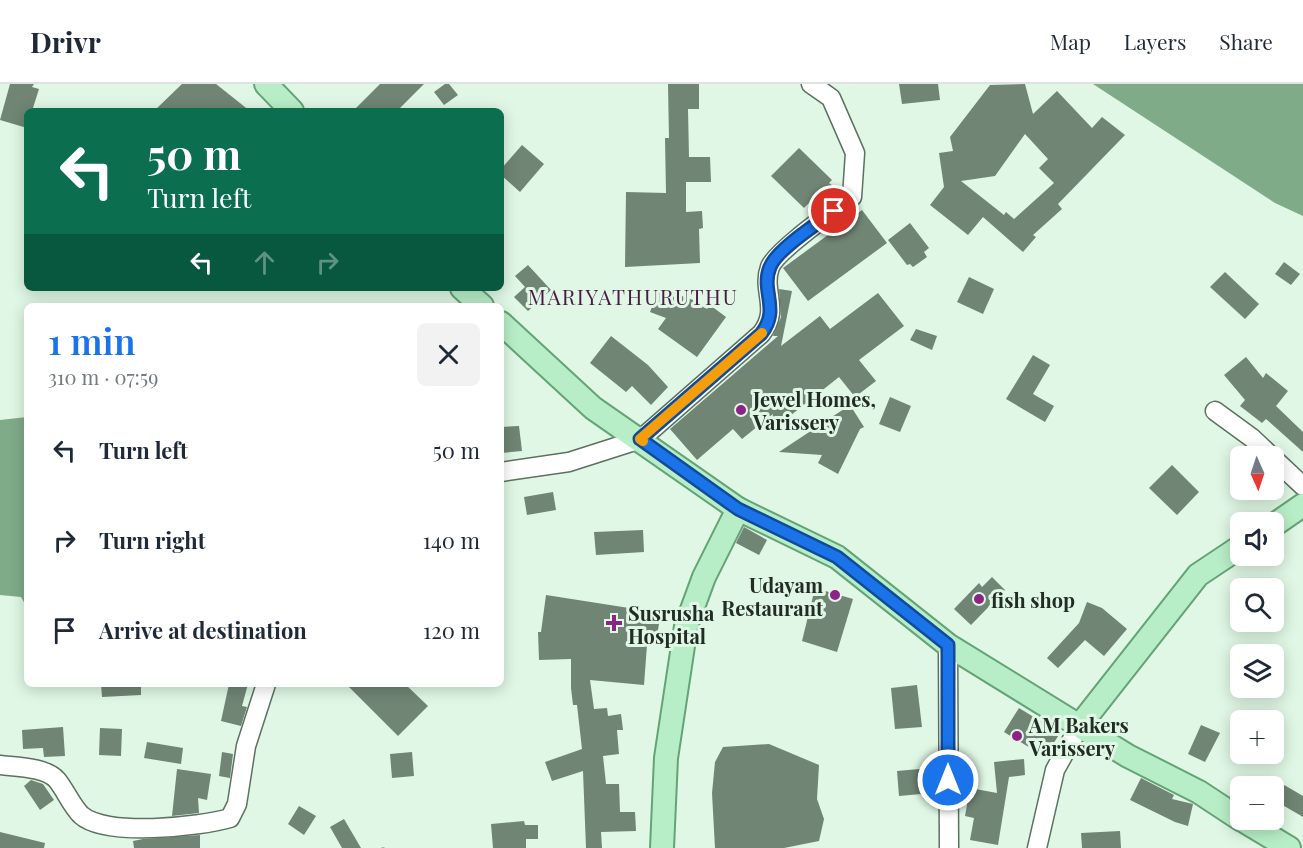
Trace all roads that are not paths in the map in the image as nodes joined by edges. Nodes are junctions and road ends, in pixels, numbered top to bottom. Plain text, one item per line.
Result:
1 (266, 84) edge
2 (811, 84) edge
3 (289, 108) edge
4 (465, 291) edge
5 (479, 303) edge
6 (504, 326) edge
7 (1215, 411) dead end
8 (640, 439) junction
9 (1260, 446) edge
10 (1284, 468) edge
11 (504, 472) edge
12 (1303, 486) edge
13 (1303, 505) edge
14 (738, 509) junction
15 (1284, 518) edge
16 (1230, 554) edge
17 (948, 645) junction
18 (265, 687) edge
19 (1080, 725) junction
20 (0, 765) edge
21 (1230, 812) edge
22 (1259, 830) edge
23 (662, 848) edge
24 (949, 848) edge
25 (1037, 848) edge
26 (1289, 848) edge

1 - 3 main road
2 - 8 street
4 - 5 main road
6 - 8 main road
7 - 9 street
8 - 11 street
8 - 14 main road
10 - 12 street
13 - 15 main road
14 - 17 main road
14 - 23 main road
16 - 19 main road
17 - 19 main road
17 - 24 street
18 - 20 street
19 - 21 main road
19 - 25 street
22 - 26 main road

